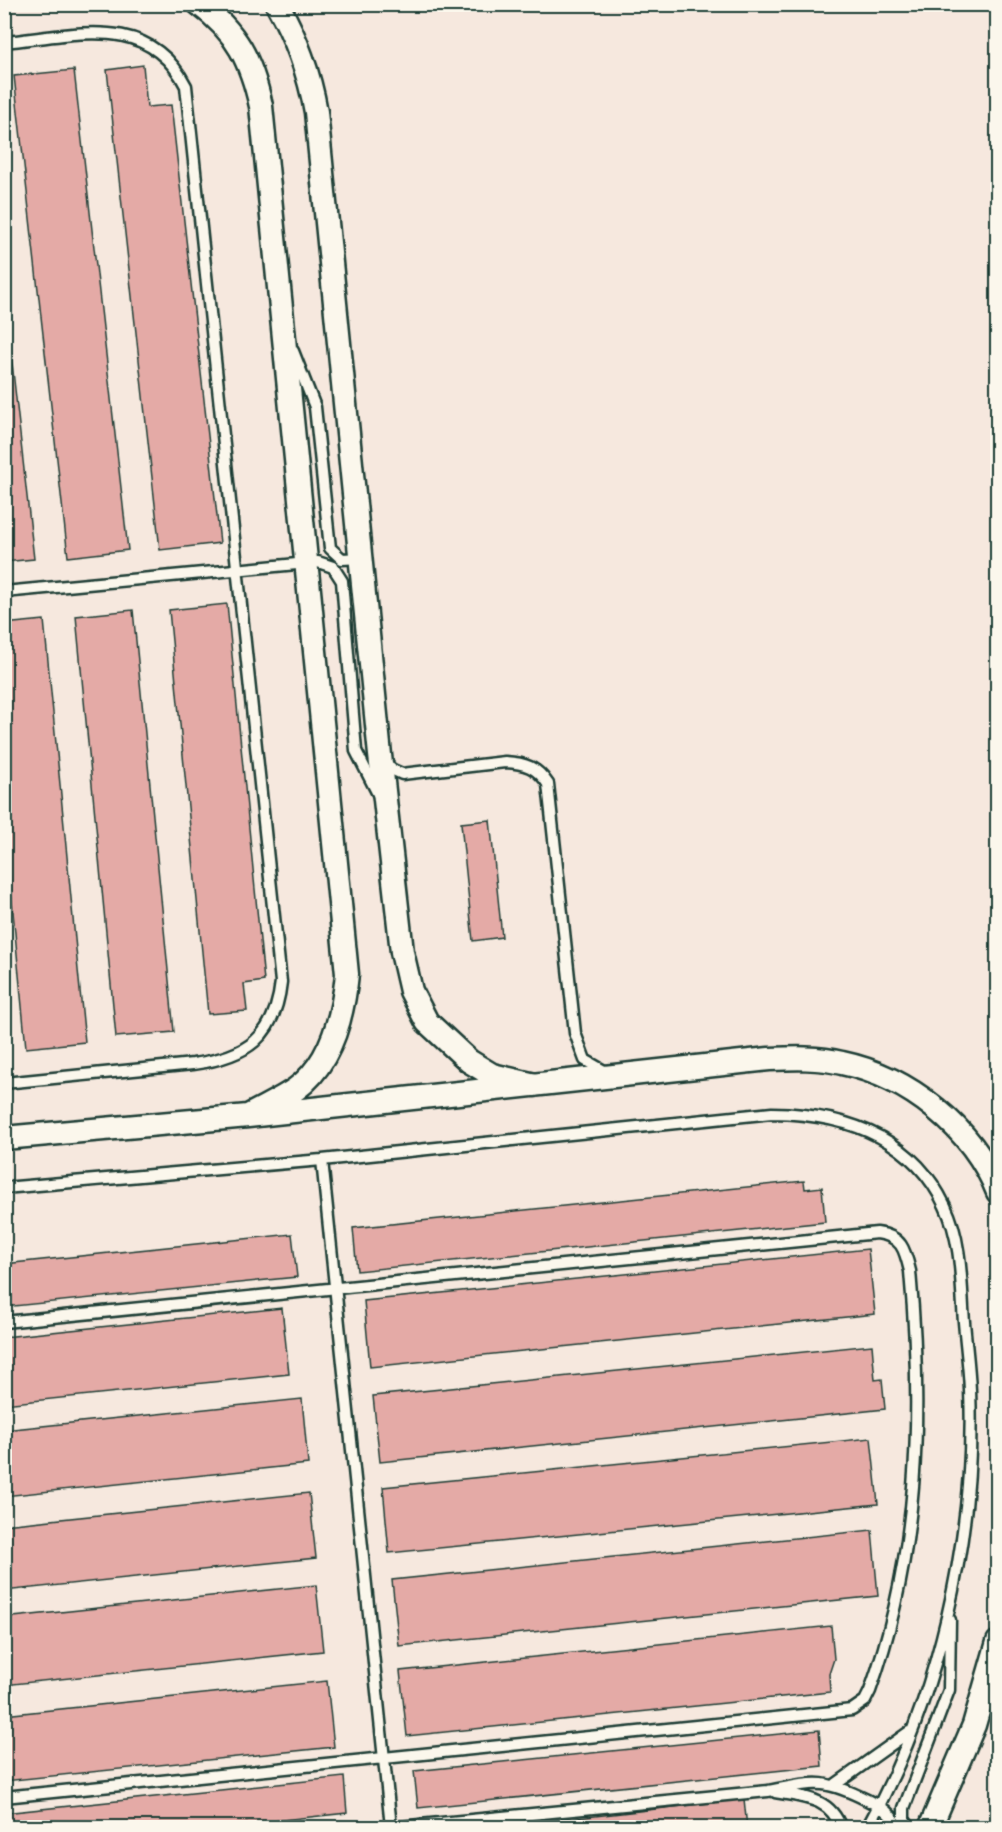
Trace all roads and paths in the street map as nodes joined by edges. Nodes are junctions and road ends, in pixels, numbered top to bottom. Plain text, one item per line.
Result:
1 (199, 4) edge
2 (277, 4) edge
3 (4, 42) edge
4 (283, 325) junction
5 (361, 558) junction
6 (306, 564) junction
7 (238, 570) junction
8 (4, 592) edge
9 (380, 755) junction
10 (386, 810) junction
11 (624, 1075) junction
12 (4, 1083) edge
13 (535, 1085) junction
14 (248, 1116) junction
15 (4, 1138) edge
16 (322, 1160) junction
17 (4, 1188) edge
18 (998, 1192) edge
19 (334, 1287) junction
20 (4, 1322) edge
21 (950, 1602) junction
22 (998, 1642) edge
23 (910, 1732) junction
24 (384, 1758) junction
25 (836, 1784) junction
26 (768, 1791) junction
27 (4, 1797) edge
28 (879, 1806) junction
29 (390, 1827) edge
30 (841, 1827) edge
31 (867, 1827) edge
32 (897, 1827) edge
33 (910, 1827) edge
34 (930, 1827) edge

1 - 4 street
2 - 5 street
3 - 7 lane
4 - 5 lane
4 - 6 street
5 - 9 street
6 - 7 lane
6 - 10 lane
6 - 14 street
7 - 8 lane
7 - 12 lane
9 - 10 street
9 - 11 lane
10 - 13 street
11 - 13 street
11 - 18 street
13 - 14 street
14 - 15 street
16 - 17 lane
16 - 19 lane
16 - 21 lane
19 - 20 lane
19 - 24 lane
19 - 24 lane
21 - 23 lane
21 - 33 lane
22 - 34 street
23 - 25 lane
23 - 28 lane
24 - 27 lane
24 - 29 lane
25 - 26 lane
25 - 28 lane
26 - 29 lane
26 - 30 lane
28 - 31 lane
28 - 32 lane

